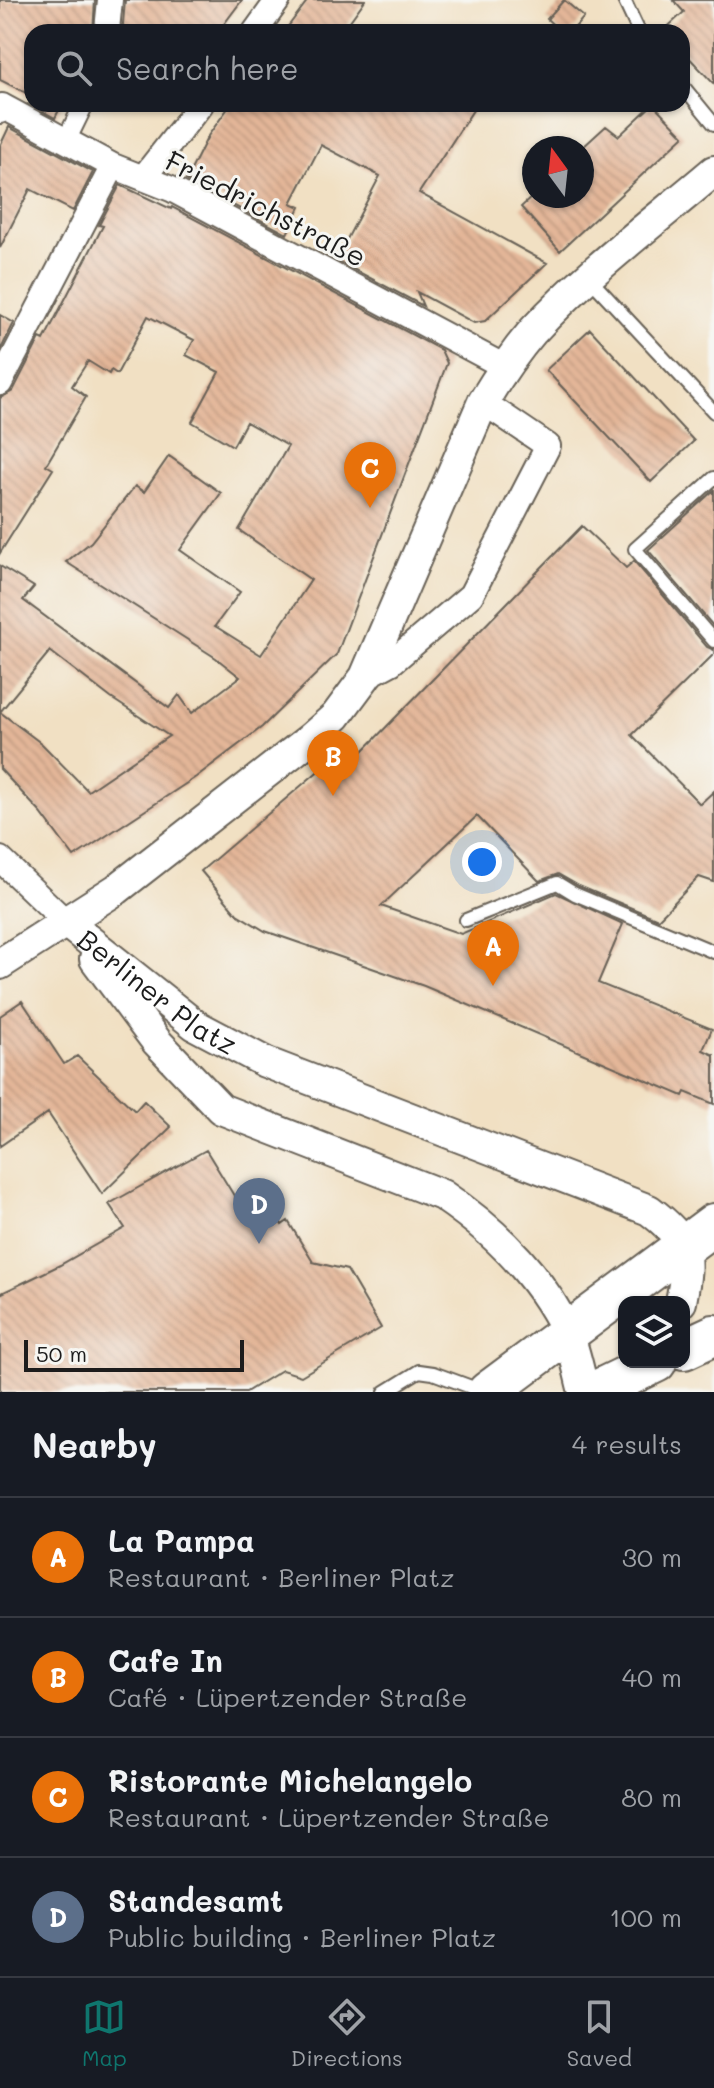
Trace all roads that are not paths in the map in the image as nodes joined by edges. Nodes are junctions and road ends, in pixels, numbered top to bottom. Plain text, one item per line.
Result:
1 (110, 0) edge
2 (278, 0) edge
3 (624, 0) edge
4 (108, 24) edge
5 (261, 24) edge
6 (635, 24) edge
7 (690, 95) edge
8 (1, 107) edge
9 (80, 112) edge
10 (195, 112) edge
11 (714, 124) edge
12 (66, 141) junction
13 (113, 166) junction
14 (714, 171) edge
15 (143, 178) junction
16 (589, 278) junction
17 (505, 367) junction
18 (0, 383) edge
19 (483, 402) junction
20 (714, 412) edge
21 (714, 478) edge
22 (714, 641) edge
23 (365, 677) junction
24 (0, 859) edge
25 (466, 920) dead end
26 (67, 923) junction
27 (714, 952) edge
28 (0, 964) edge
29 (699, 1234) edge
30 (682, 1296) edge
31 (568, 1334) junction
32 (714, 1335) edge
33 (690, 1346) edge
34 (644, 1368) edge
35 (385, 1392) edge
36 (487, 1392) edge
37 (584, 1392) edge
38 (594, 1392) edge

1 - 4 street
2 - 5 street
3 - 6 lane
7 - 11 lane
8 - 12 street, Friedrichstraße
9 - 12 street
10 - 15 street
12 - 13 street, Friedrichstraße
13 - 15 street, Friedrichstraße
13 - 18 street
14 - 16 street
15 - 17 street, Friedrichstraße
16 - 17 street
16 - 20 lane
17 - 19 street
19 - 23 street
19 - 23 street
21 - 22 lane
23 - 26 street
24 - 26 street
25 - 27 lane
26 - 28 street
26 - 29 street, Berliner Platz
26 - 31 street, Berliner Platz
29 - 30 street
29 - 31 main road
31 - 36 main road
31 - 37 street, Berliner Platz
32 - 33 main road
34 - 38 main road
35 - 36 lane

